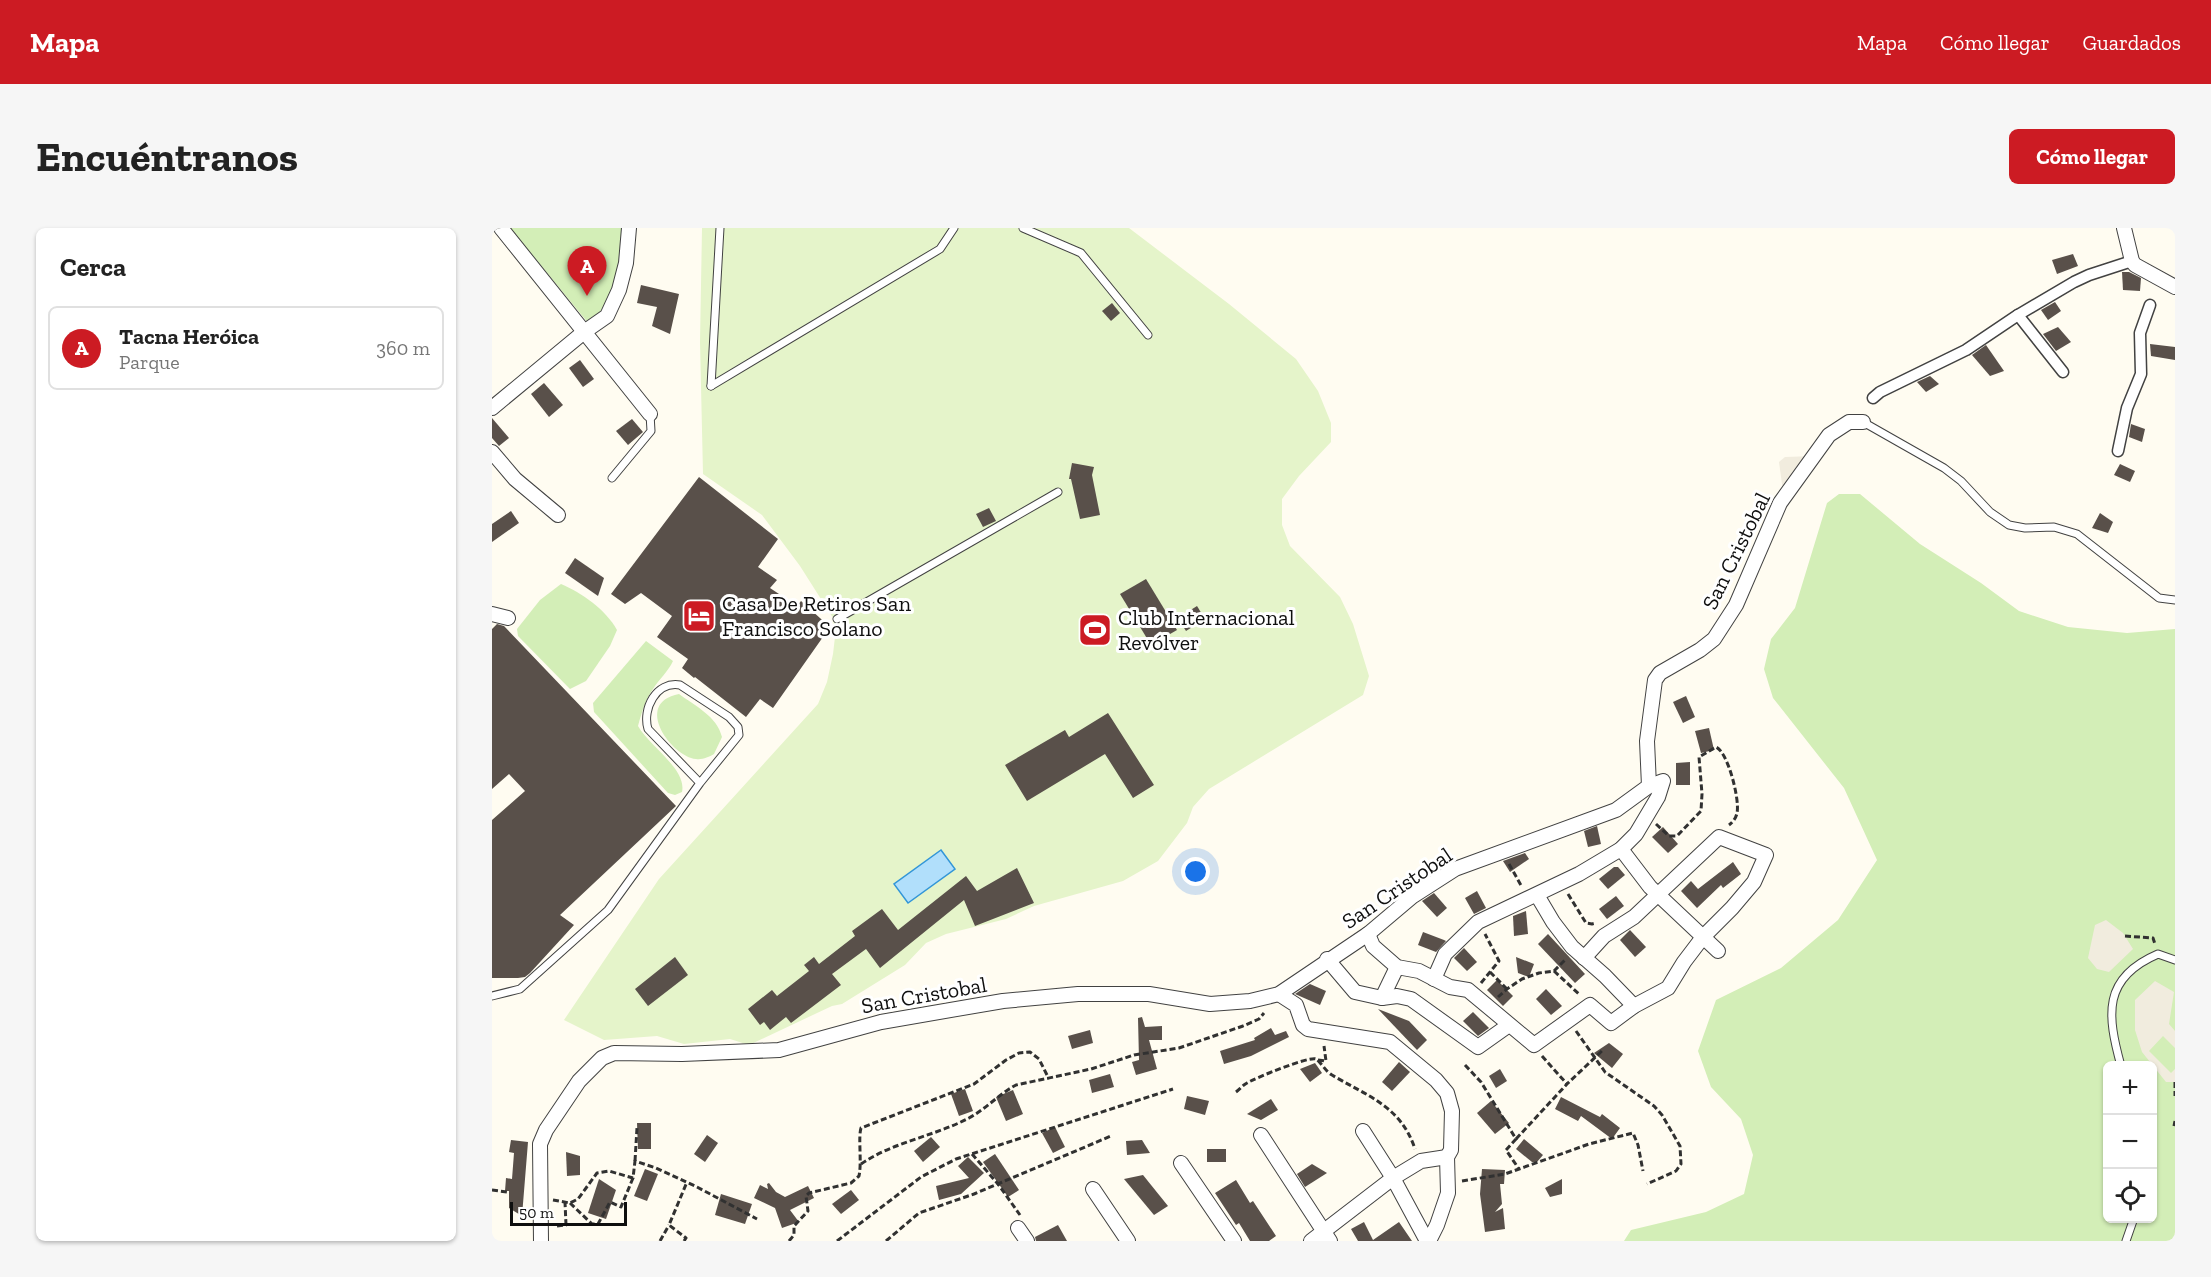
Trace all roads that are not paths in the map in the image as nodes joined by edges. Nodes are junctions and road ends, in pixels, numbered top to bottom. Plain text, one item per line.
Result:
1 (501, 228) edge
2 (629, 228) edge
3 (720, 228) edge
4 (954, 228) edge
5 (1023, 228) edge
6 (2124, 228) edge
7 (2132, 261) junction
8 (2175, 287) edge
9 (2150, 305) dead end
10 (2018, 315) junction
11 (584, 332) junction
12 (1149, 335) dead end
13 (2063, 372) dead end
14 (1873, 398) dead end
15 (492, 408) edge
16 (650, 414) joint
17 (1863, 422) joint
18 (2118, 451) dead end
19 (492, 452) edge
20 (612, 478) dead end
21 (1058, 492) dead end
22 (558, 515) dead end
23 (2175, 600) edge
24 (492, 614) edge
25 (508, 618) dead end
26 (837, 619) dead end
27 (700, 783) junction
28 (1649, 786) junction
29 (1621, 849) junction
30 (1658, 894) junction
31 (1533, 897) junction
32 (1368, 934) junction
33 (1703, 937) junction
34 (1718, 951) dead end
35 (1580, 954) junction
36 (1328, 960) junction
37 (2175, 960) edge
38 (1397, 967) junction
39 (1434, 979) junction
40 (1279, 994) junction
41 (492, 996) edge
42 (1382, 998) junction
43 (1634, 1006) junction
44 (1509, 1025) junction
45 (2120, 1061) edge
46 (1364, 1131) dead end
47 (1261, 1135) dead end
48 (1447, 1157) junction
49 (1181, 1162) dead end
50 (1393, 1178) junction
51 (1093, 1189) dead end
52 (1019, 1222) road end
53 (2132, 1223) edge
54 (1327, 1237) edge
55 (541, 1241) edge
56 (1027, 1241) edge
57 (1128, 1241) edge
58 (1234, 1241) edge
59 (1311, 1241) edge
60 (1428, 1241) edge
61 (2126, 1241) edge

1 - 11 street
2 - 11 street
3 - 4 lane
5 - 12 lane
6 - 7 street
7 - 8 street
7 - 10 street
9 - 18 street
10 - 13 street
10 - 14 street
11 - 15 street
11 - 16 street
16 - 20 lane
17 - 23 lane, San Cristobal
17 - 28 street, San Cristobal
19 - 22 street
21 - 26 lane
24 - 25 street
27 - 27 lane
27 - 41 lane
28 - 29 street
28 - 32 street, San Cristobal
29 - 30 street
29 - 31 street
30 - 33 street
30 - 33 street
30 - 35 street
31 - 35 street
31 - 39 street
32 - 36 street, San Cristobal
32 - 38 street
33 - 34 street
33 - 43 street
35 - 43 street
36 - 40 street, San Cristobal
36 - 42 street
37 - 45 lane
38 - 39 street
38 - 42 street
39 - 44 street
40 - 48 street
40 - 55 street, San Cristobal
42 - 44 street
43 - 44 street
46 - 50 street
47 - 54 street
48 - 50 street
48 - 60 street
49 - 58 street
50 - 54 street
50 - 60 street
51 - 57 street
52 - 56 street
53 - 61 lane
54 - 59 street

